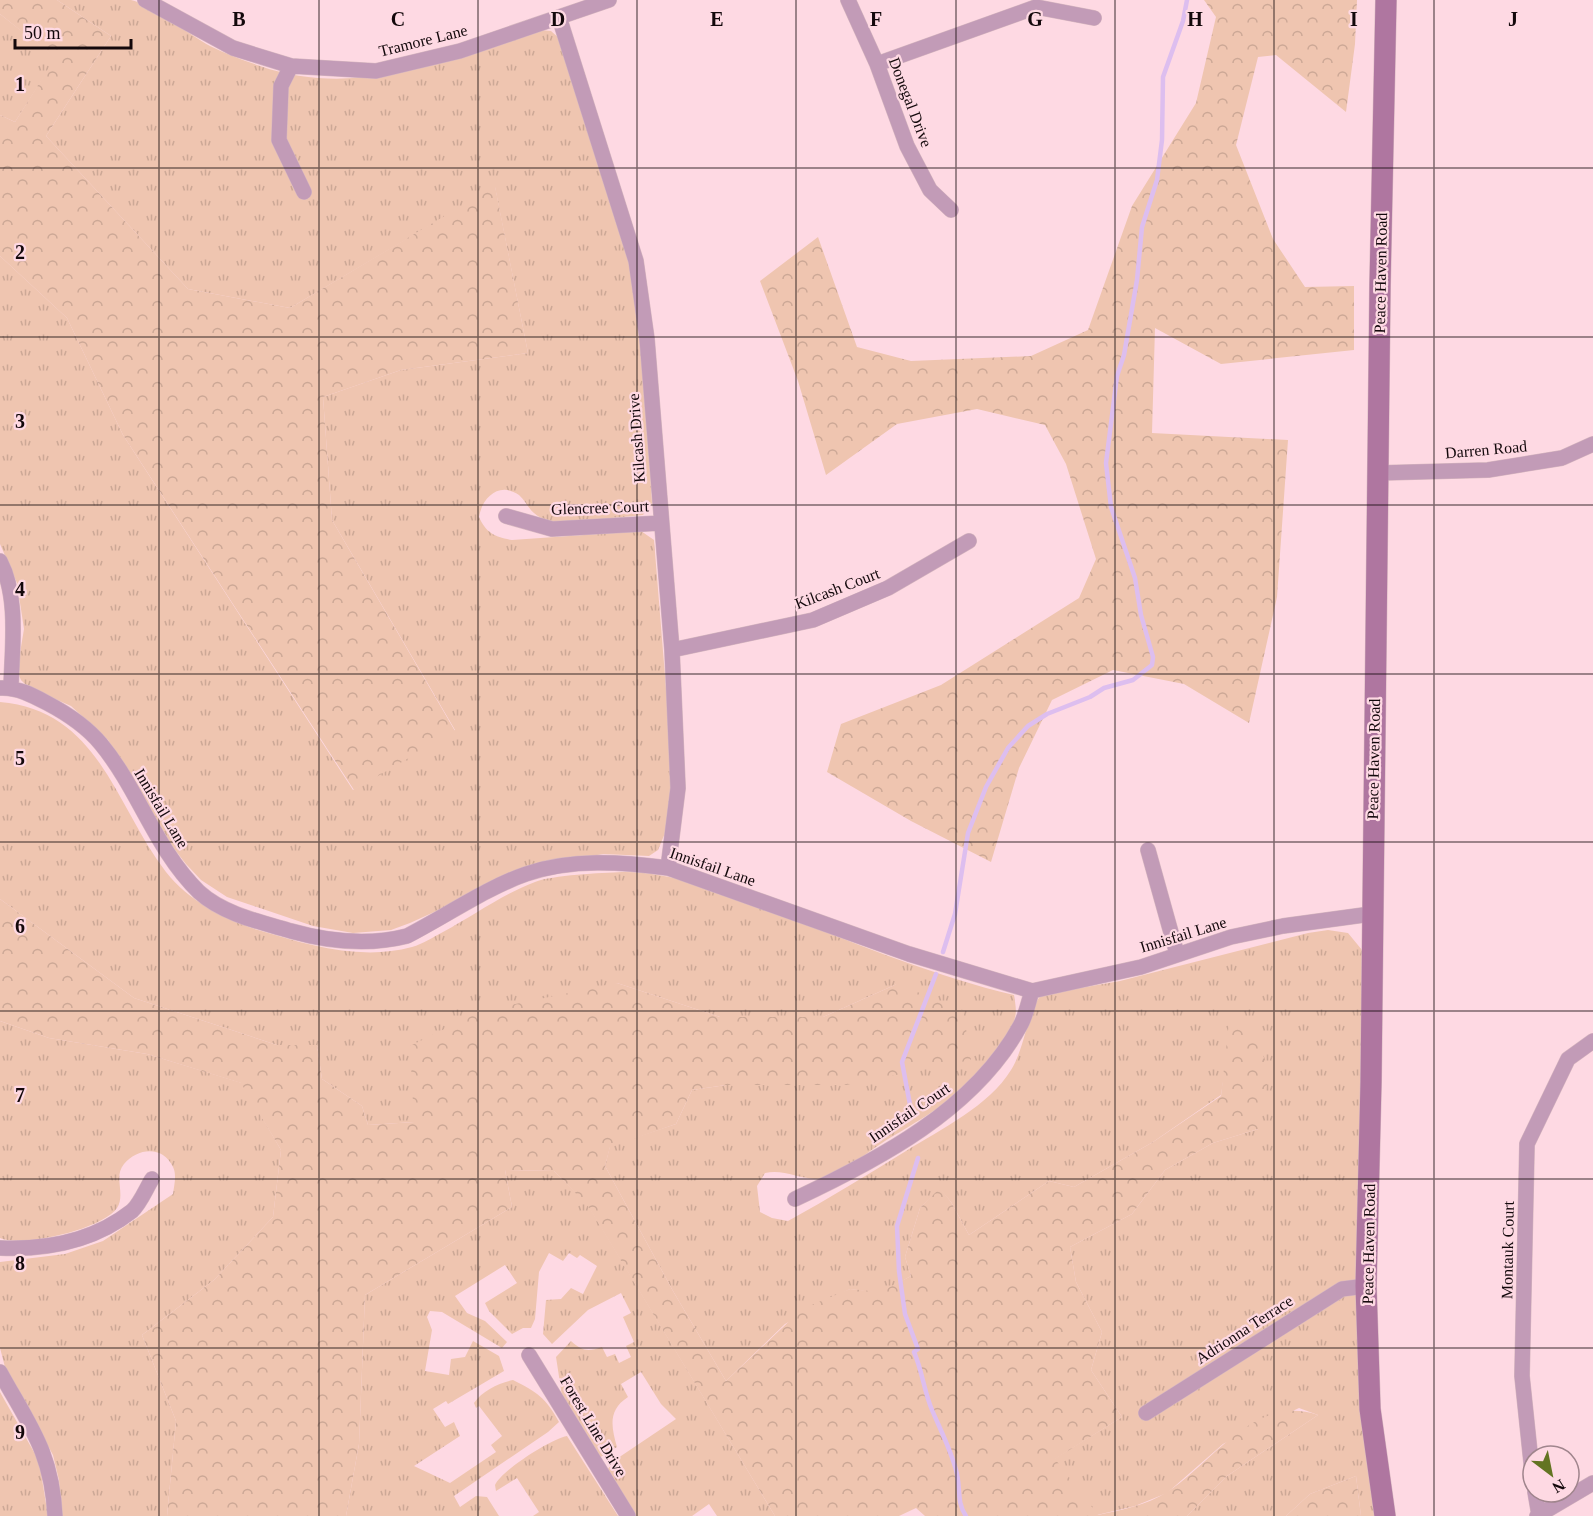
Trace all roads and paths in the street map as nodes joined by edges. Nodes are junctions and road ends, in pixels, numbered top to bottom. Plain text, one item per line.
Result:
1 (145, 0) edge
2 (609, 0) edge
3 (848, 0) edge
4 (1386, 0) edge
5 (560, 17) junction
6 (1094, 18) dead end
7 (877, 64) junction
8 (291, 66) junction
9 (304, 192) dead end
10 (951, 210) dead end
11 (1593, 444) edge
12 (1378, 473) junction
13 (506, 516) dead end
14 (661, 523) junction
15 (969, 541) dead end
16 (0, 561) edge
17 (672, 650) junction
18 (5, 687) edge
19 (1148, 850) dead end
20 (668, 868) junction
21 (1371, 914) junction
22 (1178, 954) junction
23 (1032, 991) junction
24 (1593, 1041) edge
25 (152, 1179) dead end
26 (795, 1199) dead end
27 (0, 1248) edge
28 (1366, 1286) junction
29 (529, 1355) dead end
30 (0, 1372) edge
31 (1146, 1413) dead end
32 (1529, 1444) edge
33 (1593, 1483) edge
34 (1538, 1515) edge
35 (55, 1516) edge
36 (628, 1516) edge
37 (1385, 1516) edge

1 - 8 street, Tramore Lane
2 - 5 street, Tramore Lane
3 - 7 street, Donegal Drive
4 - 12 main road, Peace Haven Road
5 - 8 street, Tramore Lane
5 - 14 street, Kilcash Drive
6 - 7 street
7 - 10 street, Donegal Drive
8 - 9 street
11 - 12 street, Darren Road
12 - 21 main road, Peace Haven Road
13 - 14 street, Glencree Court
14 - 17 street, Kilcash Drive
15 - 17 street, Kilcash Court
16 - 18 street
17 - 20 street, Kilcash Drive
18 - 20 street, Innisfail Lane
19 - 22 street
20 - 23 street, Innisfail Lane
21 - 22 street, Innisfail Lane
21 - 28 main road, Peace Haven Road
22 - 23 street, Innisfail Lane
23 - 26 street, Innisfail Court
24 - 32 street, Montauk Court
25 - 27 street
28 - 31 street, Adrionna Terrace
28 - 37 main road, Peace Haven Road
29 - 36 street, Forest Line Drive
30 - 35 street
33 - 34 street

